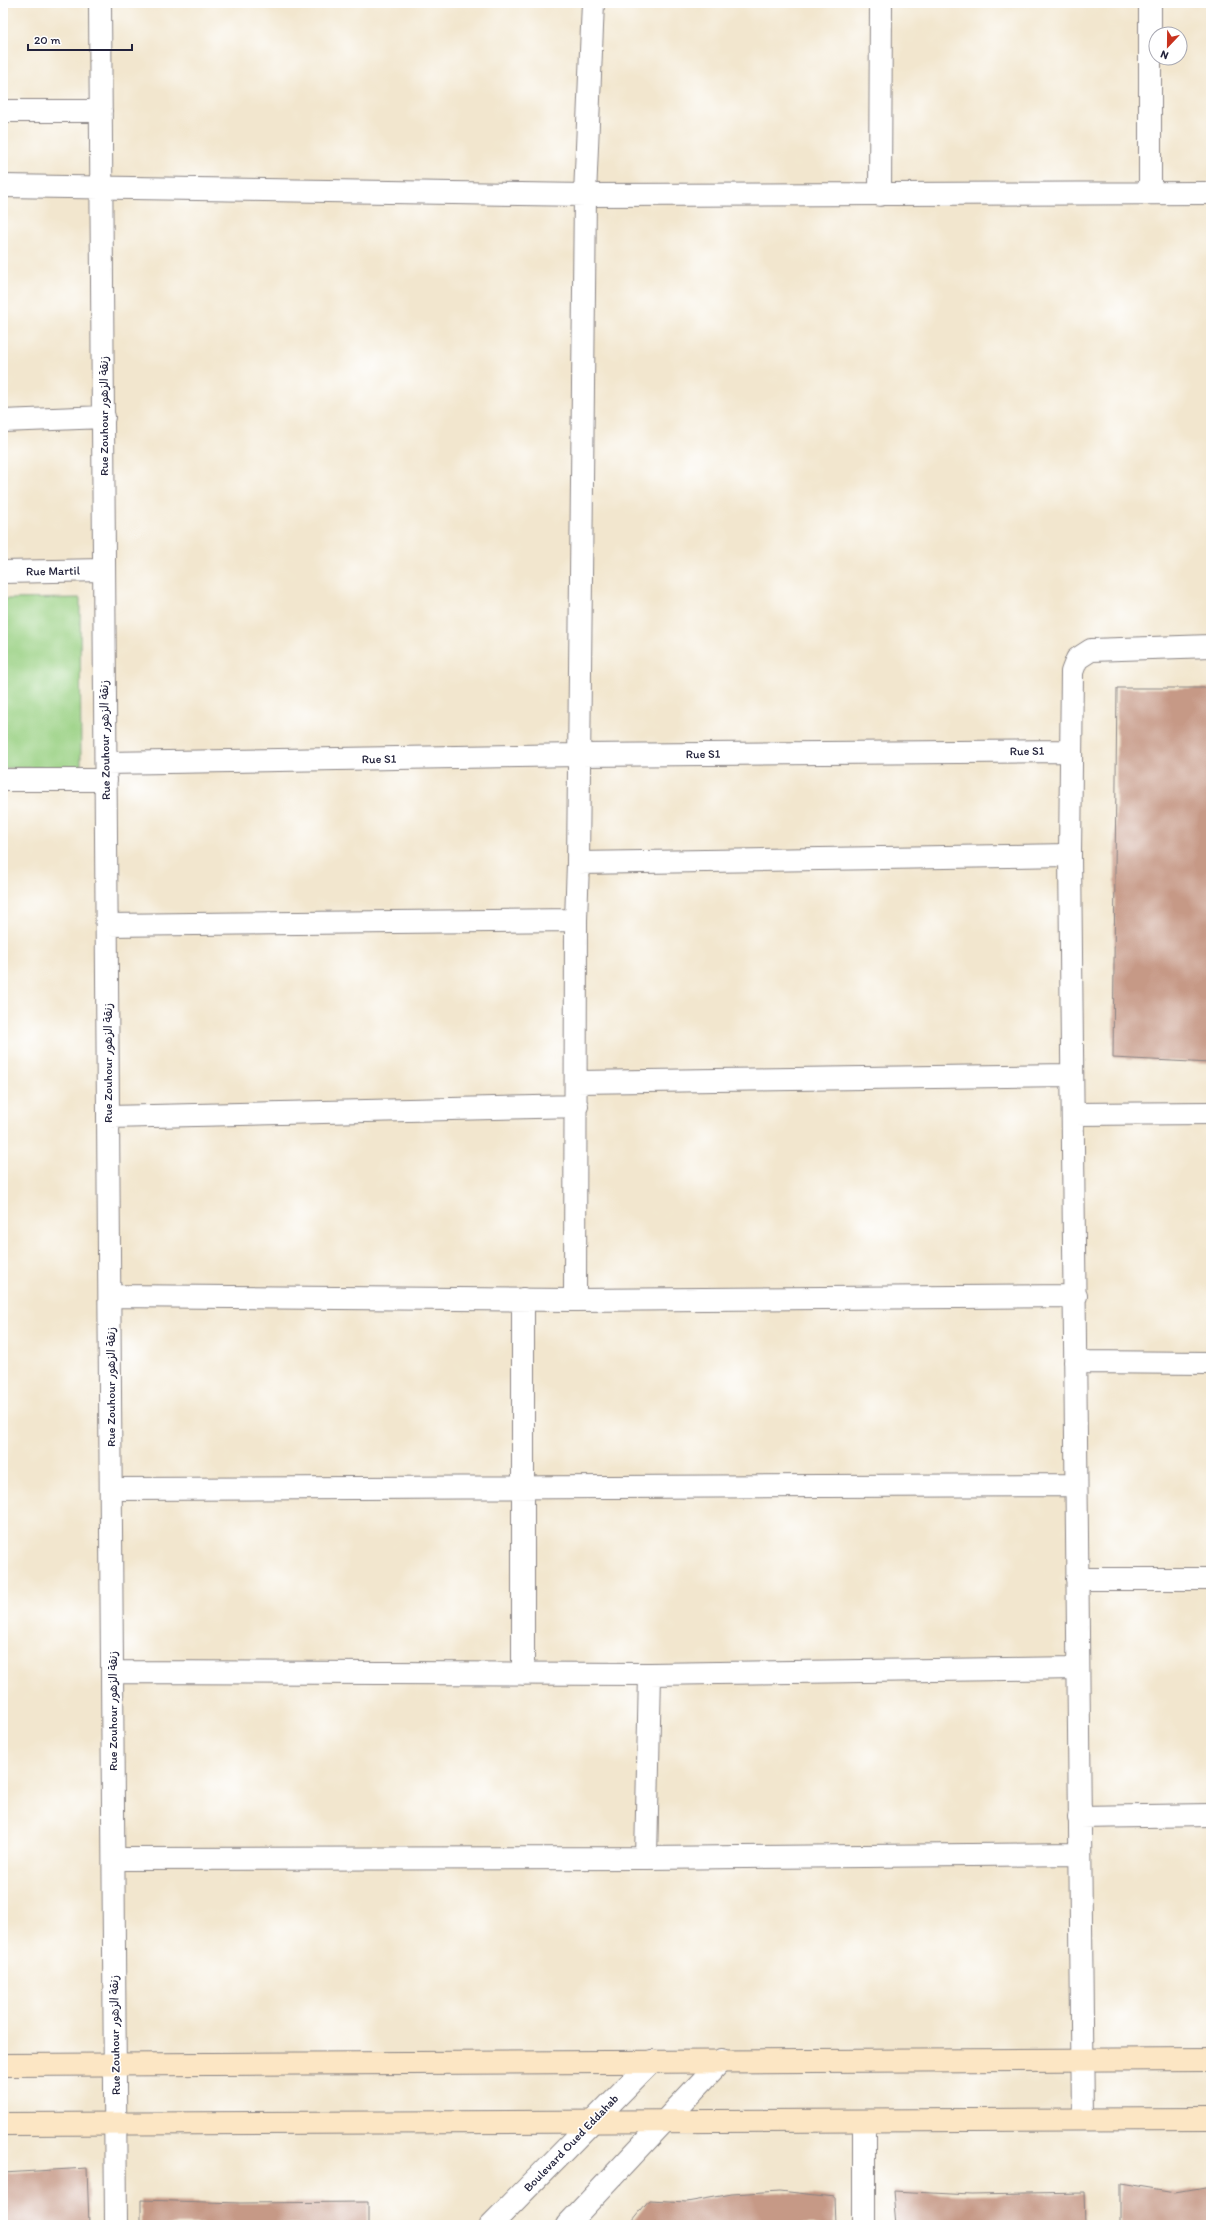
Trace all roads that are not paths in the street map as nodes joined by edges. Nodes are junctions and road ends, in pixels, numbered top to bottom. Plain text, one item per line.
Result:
1 (100, 3) edge
2 (594, 3) edge
3 (881, 3) edge
4 (1150, 3) edge
5 (3, 111) edge
6 (101, 111) junction
7 (3, 186) edge
8 (102, 187) junction
9 (1150, 193) junction
10 (1211, 193) edge
11 (585, 195) junction
12 (880, 195) junction
13 (104, 417) junction
14 (3, 420) edge
15 (103, 570) junction
16 (3, 572) edge
17 (1211, 646) edge
18 (1070, 751) junction
19 (579, 755) junction
20 (106, 772) junction
21 (3, 780) edge
22 (1070, 855) junction
23 (578, 864) junction
24 (576, 920) junction
25 (107, 925) junction
26 (1072, 1075) junction
27 (577, 1082) junction
28 (577, 1106) junction
29 (1211, 1113) edge
30 (1073, 1114) junction
31 (109, 1117) junction
32 (110, 1296) junction
33 (1076, 1296) junction
34 (523, 1299) junction
35 (575, 1300) junction
36 (1075, 1362) junction
37 (1211, 1363) edge
38 (1076, 1485) junction
39 (523, 1486) junction
40 (111, 1489) junction
41 (1077, 1579) junction
42 (1211, 1579) edge
43 (1078, 1668) junction
44 (112, 1672) junction
45 (523, 1674) junction
46 (650, 1674) junction
47 (1211, 1815) edge
48 (1079, 1817) junction
49 (1080, 1854) junction
50 (646, 1858) junction
51 (114, 1859) junction
52 (1211, 2059) edge
53 (722, 2060) junction
54 (1082, 2060) junction
55 (652, 2061) junction
56 (115, 2064) junction
57 (3, 2065) edge
58 (1083, 2119) junction
59 (1211, 2119) edge
60 (864, 2121) junction
61 (592, 2122) junction
62 (663, 2122) junction
63 (3, 2124) edge
64 (116, 2124) junction
65 (116, 2225) edge
66 (491, 2225) edge
67 (567, 2225) edge
68 (864, 2225) edge

1 - 6 street, Rue Zouhour زنقة الزهور
2 - 11 street
3 - 12 street
4 - 9 street
5 - 6 street
6 - 8 street, Rue Zouhour زنقة الزهور
7 - 8 street
8 - 11 street
8 - 13 street, Rue Zouhour زنقة الزهور
9 - 10 street
9 - 12 street
11 - 12 street
11 - 19 street
13 - 14 street
13 - 15 street, Rue Zouhour زنقة الزهور
15 - 16 street, Rue Martil
15 - 20 street, Rue Zouhour زنقة الزهور
17 - 18 street
18 - 19 street, Rue S1
18 - 22 street
19 - 20 street, Rue S1
19 - 23 street
20 - 21 street, Rue S1
20 - 25 street, Rue Zouhour زنقة الزهور
22 - 23 street
22 - 26 street
23 - 24 street
24 - 25 street
24 - 27 street
25 - 31 street, Rue Zouhour زنقة الزهور
26 - 27 street
26 - 30 street
27 - 28 street
28 - 31 street
28 - 35 street
29 - 30 street
30 - 33 street
31 - 32 street, Rue Zouhour زنقة الزهور
32 - 34 street
32 - 40 street, Rue Zouhour زنقة الزهور
33 - 35 street
33 - 36 street
34 - 35 street
34 - 39 street
36 - 37 street
36 - 38 street
38 - 39 street
38 - 41 street
39 - 40 street
39 - 45 street
40 - 44 street, Rue Zouhour زنقة الزهور
41 - 42 street
41 - 43 street
43 - 46 street
43 - 48 street
44 - 45 street
44 - 51 street, Rue Zouhour زنقة الزهور
45 - 46 street
46 - 50 street
47 - 48 street
48 - 49 street
49 - 50 street
49 - 54 street
50 - 51 street
51 - 56 street, Rue Zouhour زنقة الزهور
52 - 54 main road
53 - 54 main road
53 - 55 main road
53 - 62 street
54 - 58 street
55 - 56 main road
55 - 61 street, Boulevard Oued Eddahab
56 - 57 main road
56 - 64 street, Rue Zouhour زنقة الزهور
58 - 59 main road
58 - 60 main road
60 - 62 main road
60 - 68 street
61 - 62 main road
61 - 64 main road
61 - 66 street, Boulevard Oued Eddahab
62 - 67 street
63 - 64 main road
64 - 65 street, Rue Zouhour زنقة الزهور

